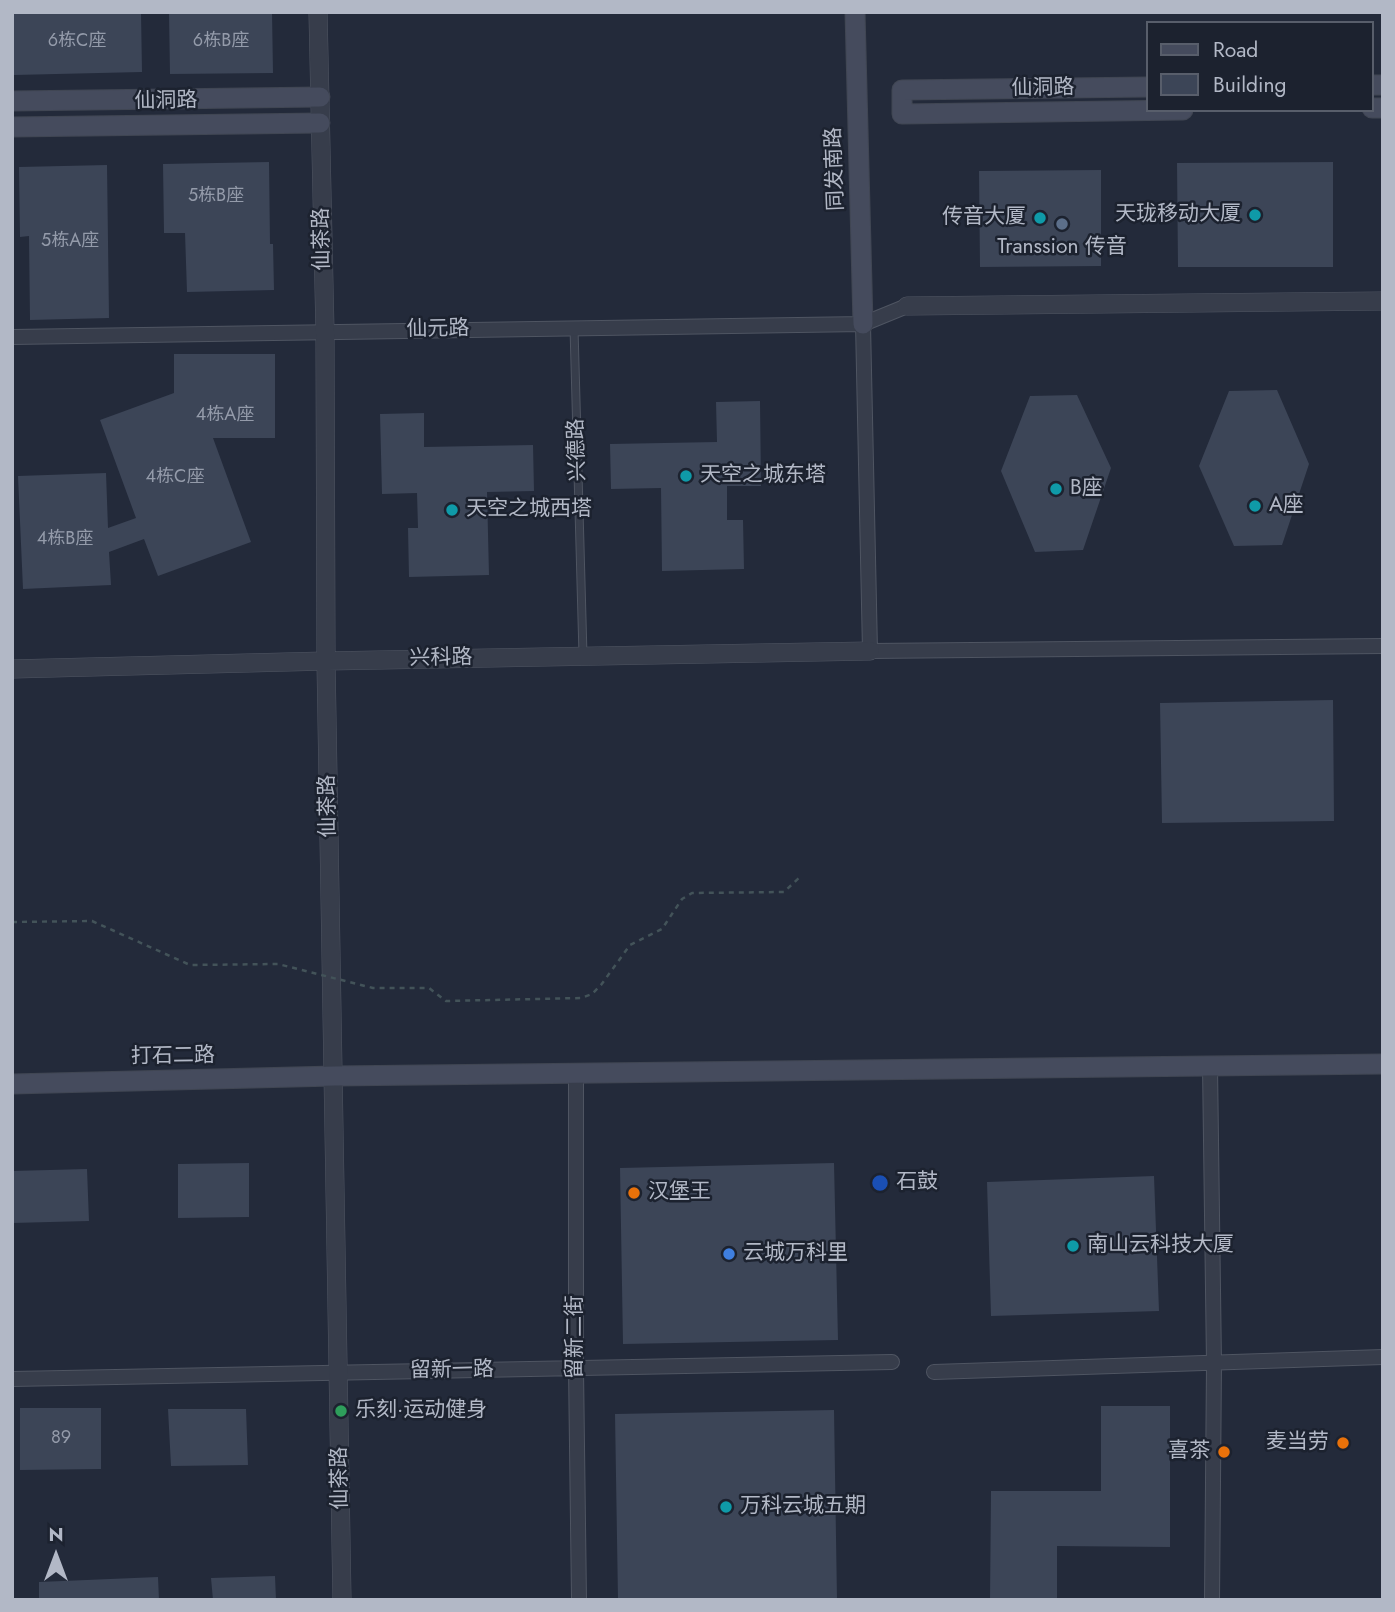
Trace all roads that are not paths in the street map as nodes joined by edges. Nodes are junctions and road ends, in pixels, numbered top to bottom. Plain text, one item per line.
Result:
1 (318, 12) edge
2 (855, 12) edge
3 (1146, 87) edge
4 (320, 97) junction
5 (12, 102) edge
6 (1146, 111) edge
7 (320, 123) junction
8 (12, 127) edge
9 (1383, 301) edge
10 (907, 306) joint
11 (863, 324) junction
12 (574, 328) junction
13 (325, 332) junction
14 (12, 337) edge
15 (1383, 646) edge
16 (870, 652) junction
17 (583, 656) junction
18 (326, 661) junction
19 (12, 669) edge
20 (1383, 1064) edge
21 (1210, 1066) junction
22 (576, 1073) junction
23 (334, 1076) junction
24 (12, 1084) edge
25 (1383, 1357) edge
26 (892, 1362) dead end
27 (1214, 1364) junction
28 (576, 1368) junction
29 (934, 1372) dead end
30 (340, 1373) junction
31 (12, 1379) edge
32 (342, 1600) edge
33 (579, 1600) edge
34 (1212, 1600) edge

1 - 4 street, 仙茶路
2 - 11 main road, 同发南路
3 - 6 main road, 仙洞路
4 - 5 main road, 仙洞路
4 - 7 street, 仙茶路
7 - 8 main road, 仙洞路
7 - 13 street, 仙茶路
9 - 10 street
10 - 11 street
11 - 12 street, 仙元路
11 - 16 street
12 - 13 street, 仙元路
12 - 17 lane, 兴德路
13 - 14 street, 仙元路
13 - 18 street, 仙茶路
15 - 16 street
16 - 17 street, 兴科路
17 - 18 street, 兴科路
18 - 19 street, 兴科路
18 - 23 street, 仙茶路
20 - 21 main road, 打石二路
21 - 22 main road, 打石二路
21 - 27 street
22 - 23 main road, 打石二路
22 - 28 street, 留新二街
23 - 24 main road, 打石二路
23 - 30 street, 仙茶路
25 - 27 street
26 - 28 street, 留新一路
27 - 29 street
27 - 34 street
28 - 30 street, 留新一路
28 - 33 street, 留新二街
30 - 31 street, 留新一路
30 - 32 street, 仙茶路

